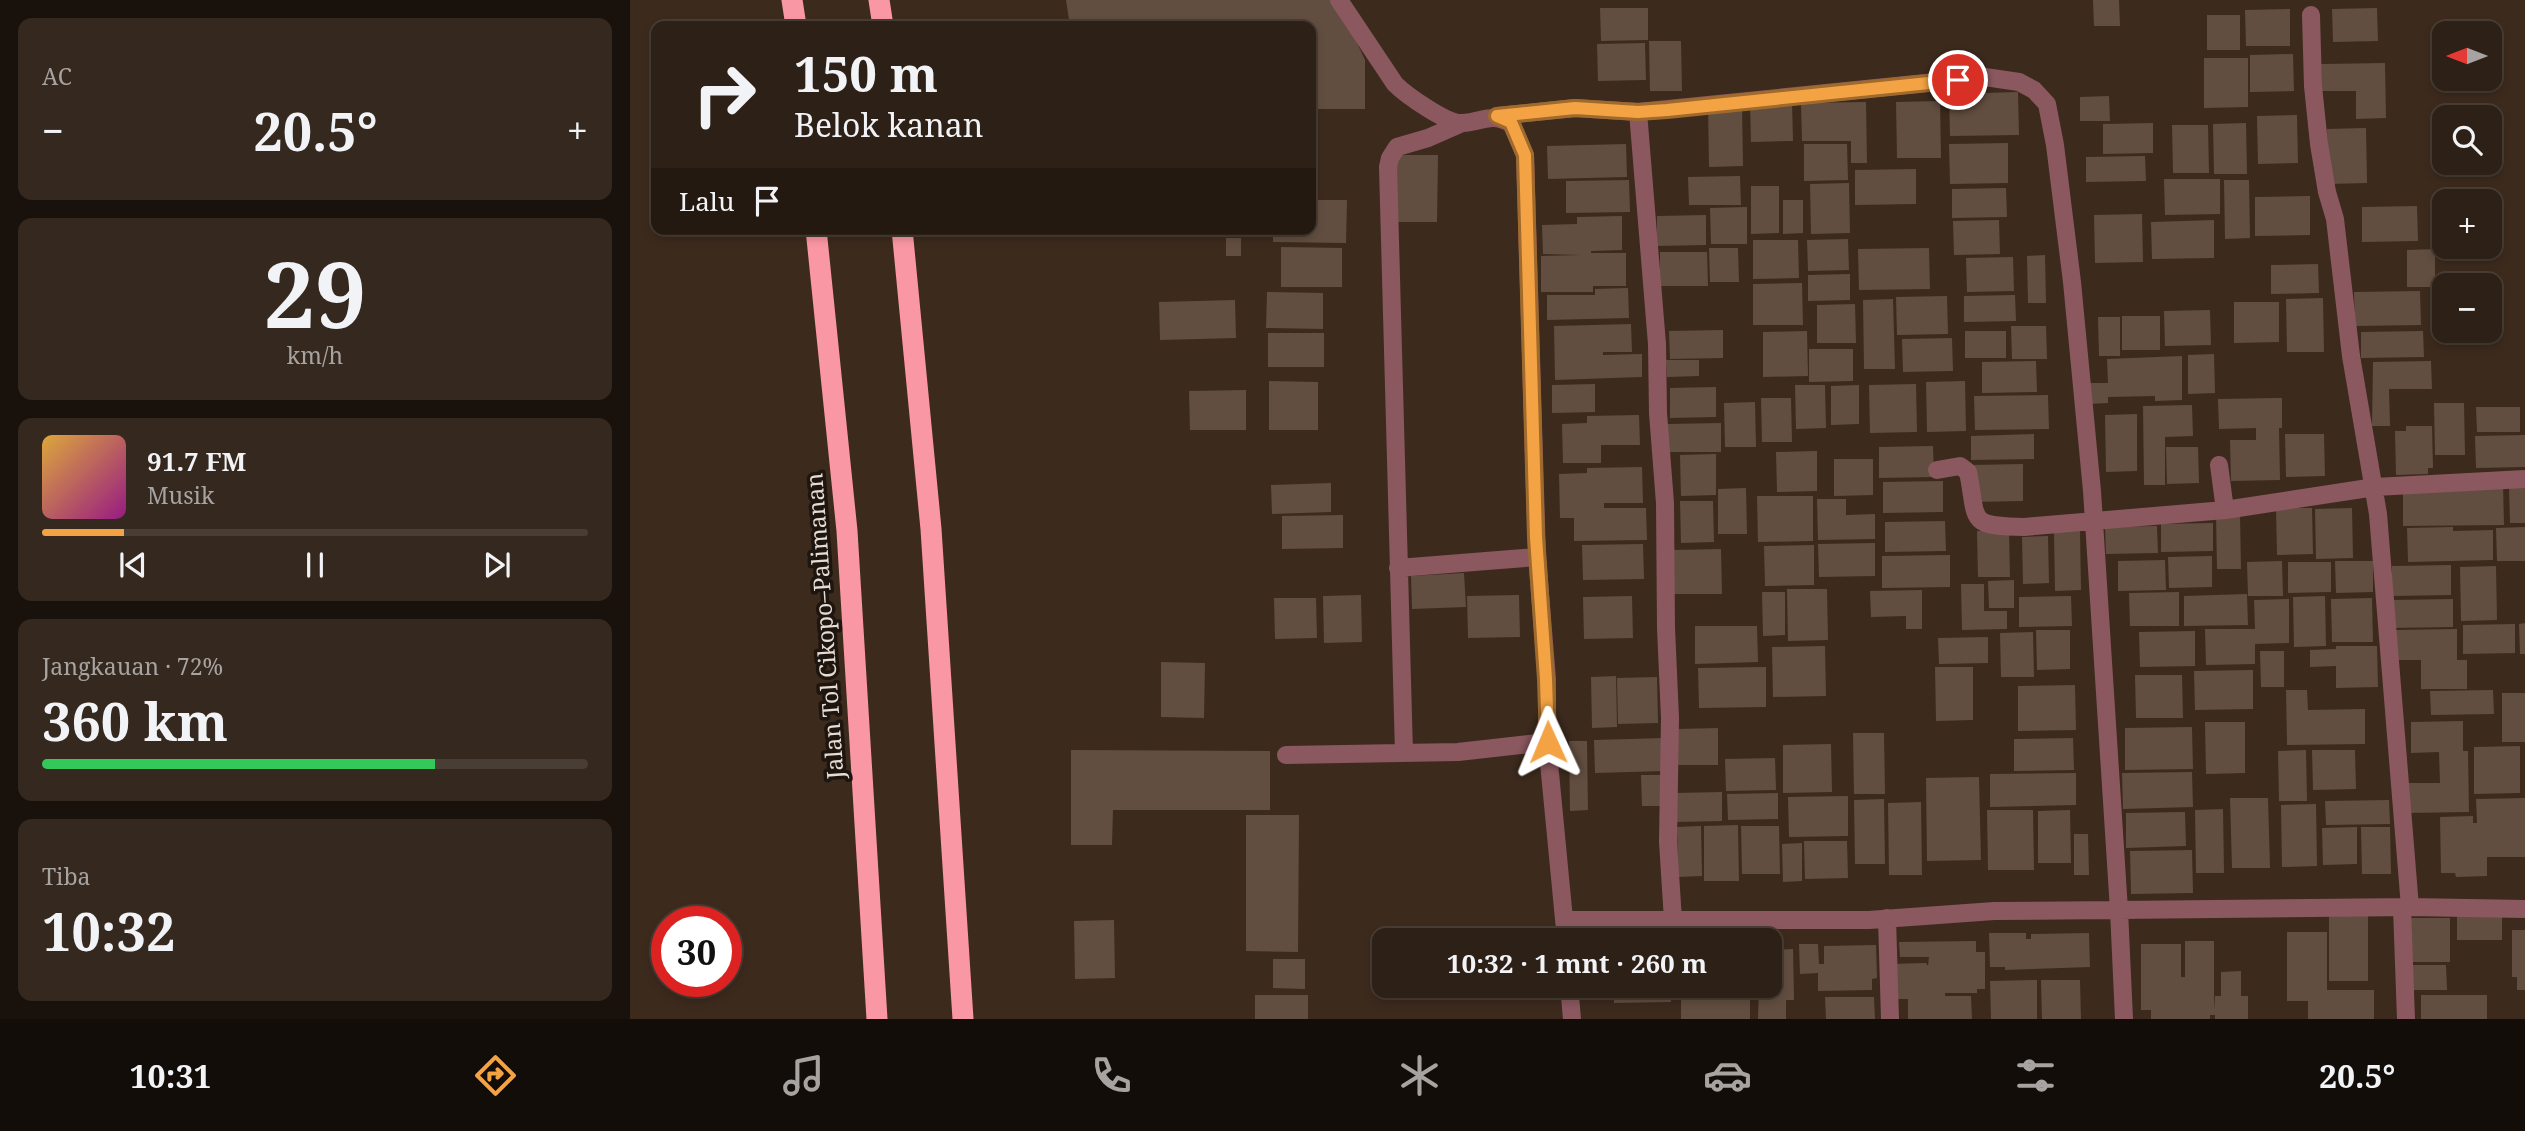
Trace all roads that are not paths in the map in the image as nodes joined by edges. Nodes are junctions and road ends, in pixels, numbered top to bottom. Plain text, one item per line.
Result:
1 (792, 0) edge
2 (879, 0) edge
3 (1339, 0) edge
4 (2311, 15) dead end
5 (795, 21) edge
6 (882, 21) edge
7 (1638, 112) junction
8 (1497, 116) junction
9 (1460, 124) junction
10 (817, 235) edge
11 (903, 235) edge
12 (2219, 465) dead end
13 (1937, 470) dead end
14 (2525, 478) edge
15 (2375, 487) junction
16 (2225, 510) junction
17 (2093, 520) junction
18 (1537, 556) junction
19 (1398, 568) junction
20 (1548, 742) junction
21 (1404, 753) junction
22 (1286, 755) dead end
23 (2406, 907) junction
24 (2525, 909) edge
25 (2119, 911) junction
26 (1887, 918) junction
27 (1565, 920) junction
28 (1673, 920) junction
29 (1565, 928) edge
30 (1571, 998) edge
31 (877, 1019) edge
32 (962, 1019) edge
33 (1572, 1019) edge
34 (1890, 1019) edge
35 (2124, 1019) edge
36 (2406, 1019) edge

1 - 5 highway
2 - 6 highway
3 - 9 street
4 - 15 street
7 - 8 street
7 - 17 street
7 - 28 street
8 - 9 street
8 - 18 street
9 - 19 street
10 - 31 highway, Jalan Tol Cikopo–Palimanan
11 - 32 highway
12 - 16 street
13 - 17 street
14 - 15 street
15 - 16 street
15 - 23 street
16 - 17 street
17 - 25 street
18 - 19 street
18 - 20 street
19 - 21 street
20 - 21 street
20 - 27 street
21 - 22 street
23 - 24 street
23 - 25 street
23 - 36 street
25 - 26 street
25 - 35 street
26 - 28 street
26 - 34 street
27 - 28 street
27 - 29 street
30 - 33 street

